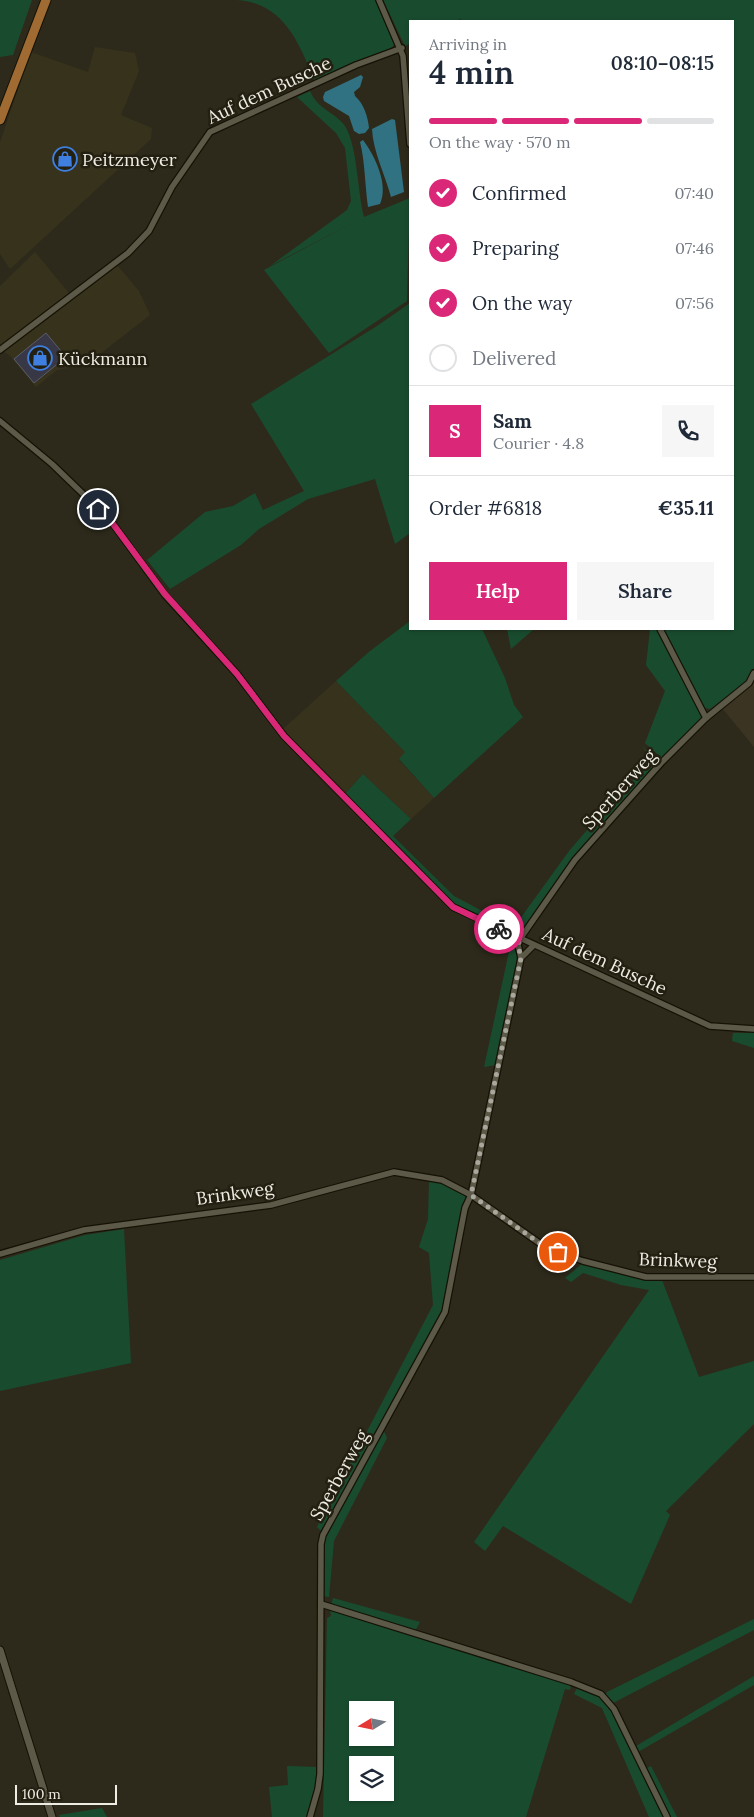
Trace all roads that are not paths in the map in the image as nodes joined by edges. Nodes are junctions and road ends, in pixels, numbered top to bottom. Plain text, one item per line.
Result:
1 (46, 0) edge
2 (379, 0) edge
3 (402, 48) junction
4 (0, 120) edge
5 (409, 132) edge
6 (0, 350) edge
7 (0, 421) edge
8 (661, 630) edge
9 (754, 673) edge
10 (706, 718) junction
11 (520, 939) junction
12 (533, 946) junction
13 (521, 958) junction
14 (754, 1029) edge
15 (471, 1195) junction
16 (0, 1254) edge
17 (754, 1276) edge
18 (321, 1604) junction
19 (0, 1650) edge
20 (52, 1817) edge
21 (310, 1817) edge
22 (668, 1817) edge

1 - 4 main road
2 - 3 street
3 - 5 street
3 - 6 street, Auf dem Busche
7 - 11 street, Auf dem Busche
8 - 10 street
9 - 10 street, Sperberweg
10 - 11 street, Sperberweg
11 - 12 street, Auf dem Busche
11 - 13 street
12 - 13 street
12 - 14 street, Auf dem Busche
13 - 15 street
15 - 16 street, Brinkweg
15 - 17 street, Brinkweg
15 - 18 street, Sperberweg
18 - 21 street, Sperberweg
18 - 22 street
19 - 20 street

